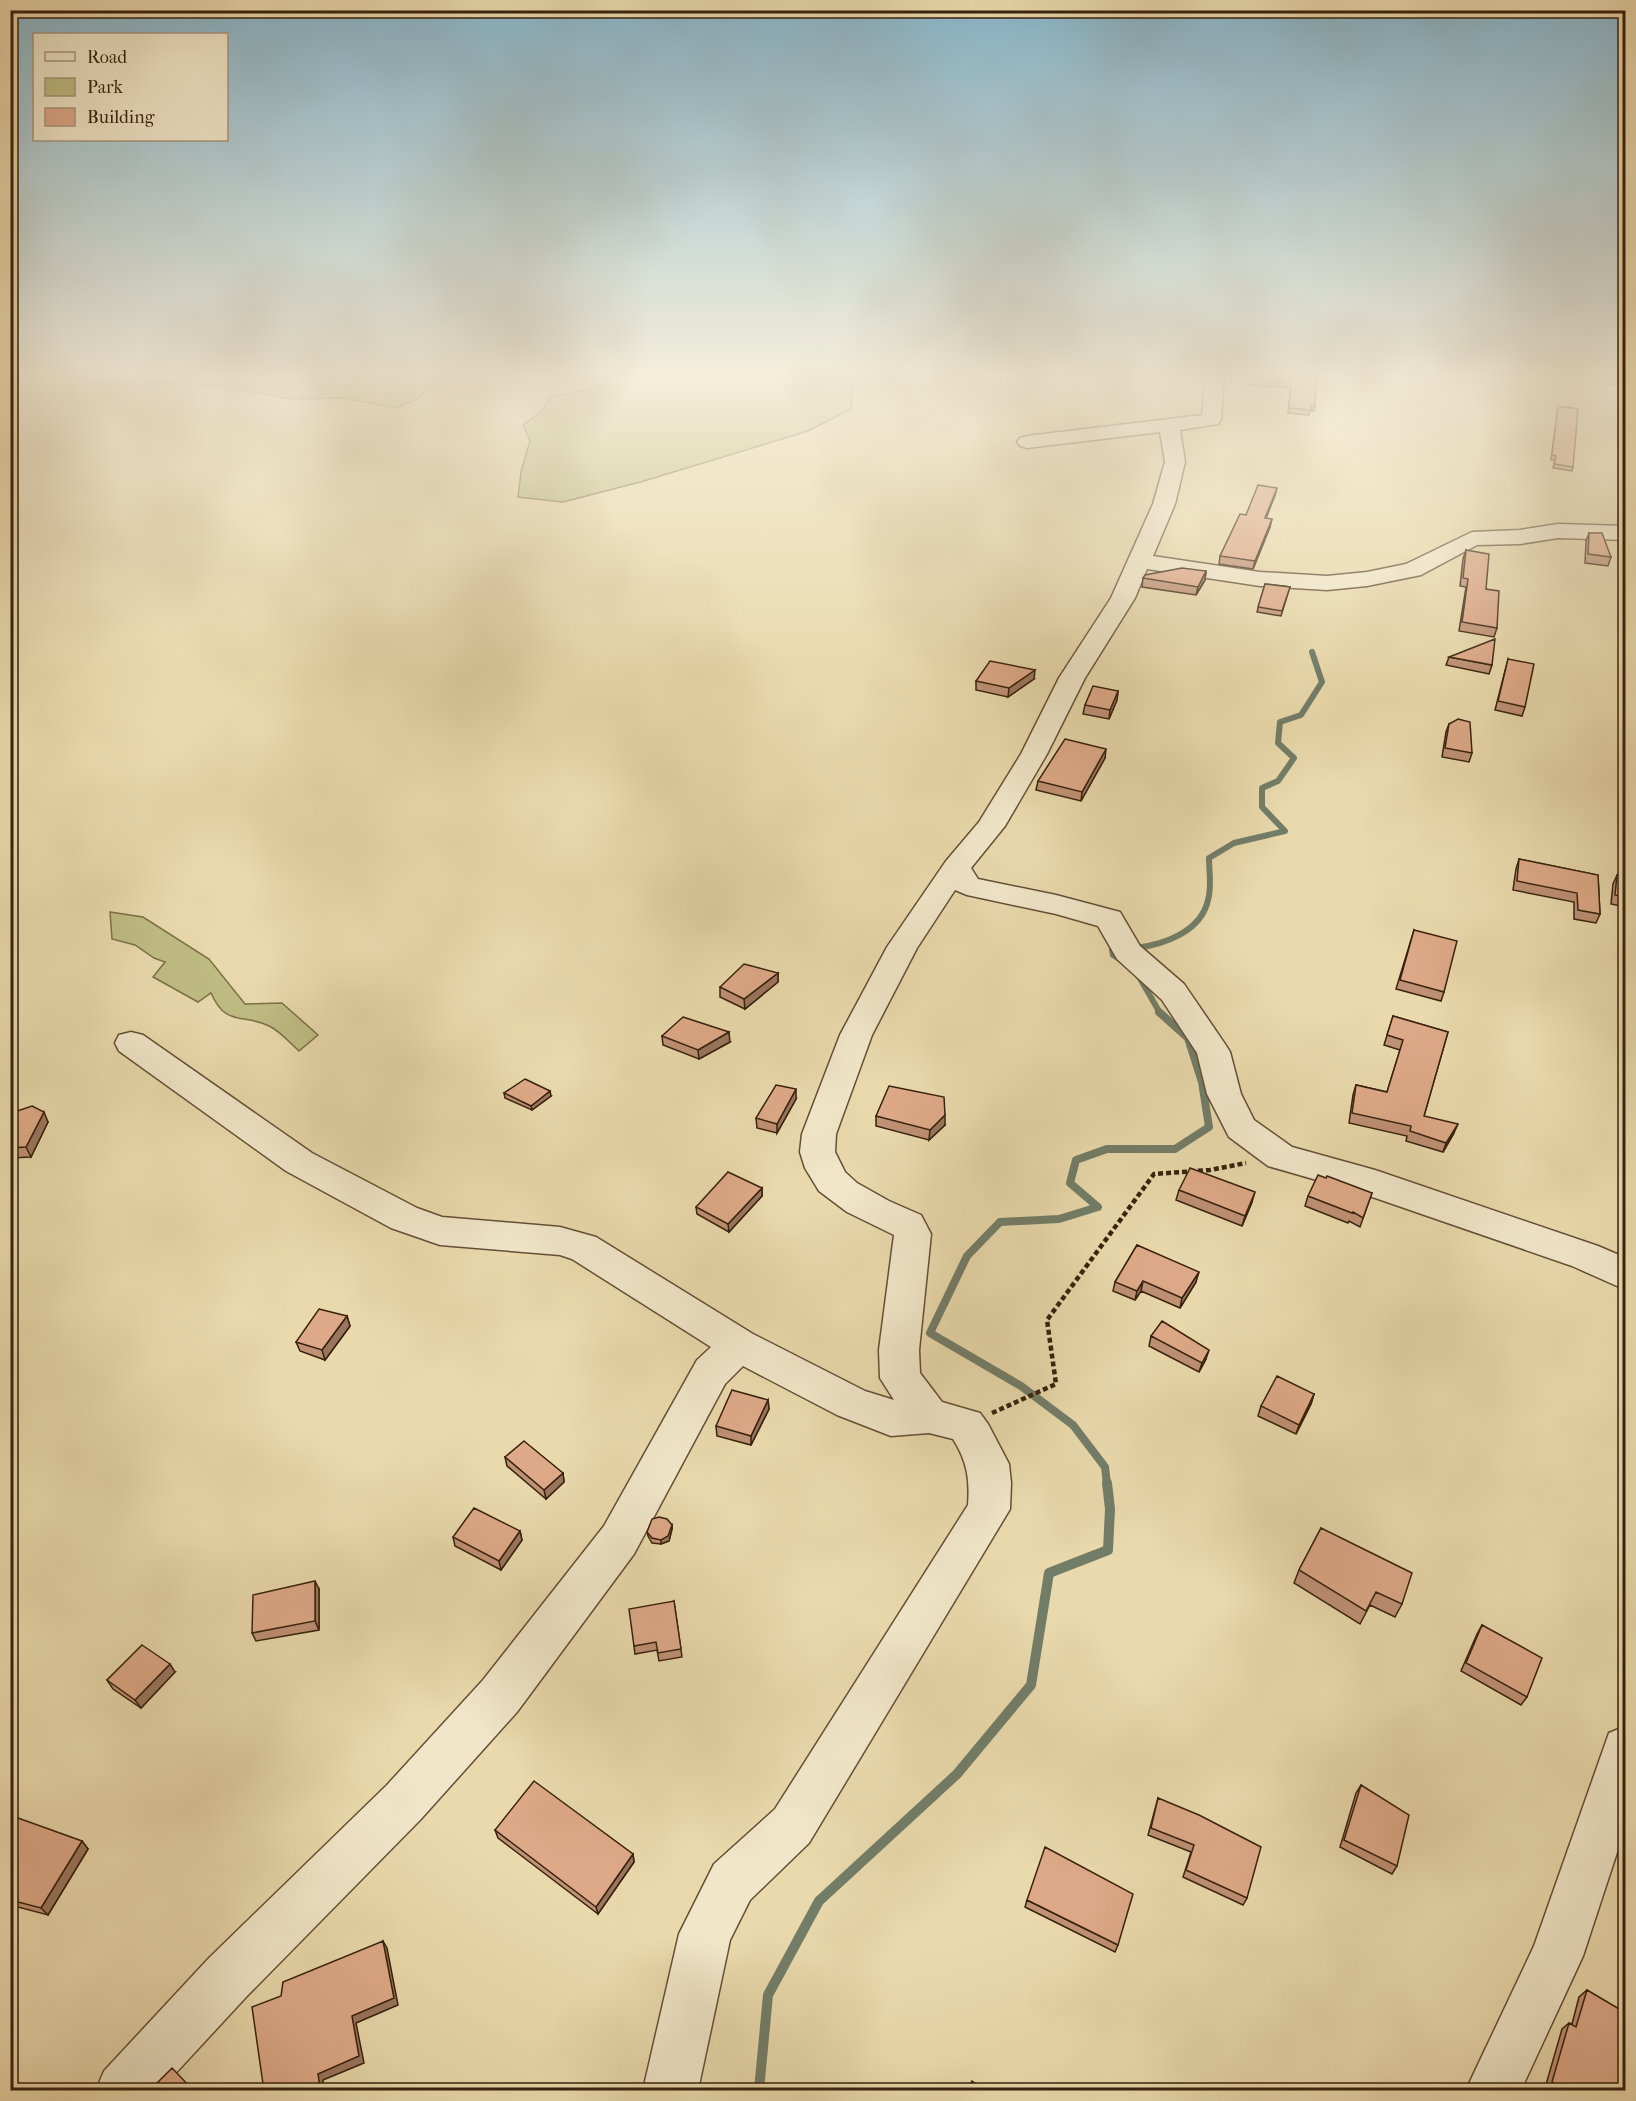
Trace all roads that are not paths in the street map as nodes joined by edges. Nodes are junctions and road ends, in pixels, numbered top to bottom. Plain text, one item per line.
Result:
1 (1171, 476) edge
2 (1626, 533) edge
3 (1140, 561) junction
4 (956, 867) junction
5 (131, 1043) dead end
6 (1626, 1275) edge
7 (739, 1345) junction
8 (948, 1421) junction
9 (1626, 1750) edge
10 (123, 2091) edge
11 (671, 2091) edge
12 (1493, 2091) edge

1 - 3 street
2 - 3 street
3 - 4 street
4 - 6 street
4 - 8 street
5 - 7 street
7 - 8 street
7 - 10 street
8 - 11 street
9 - 12 street

